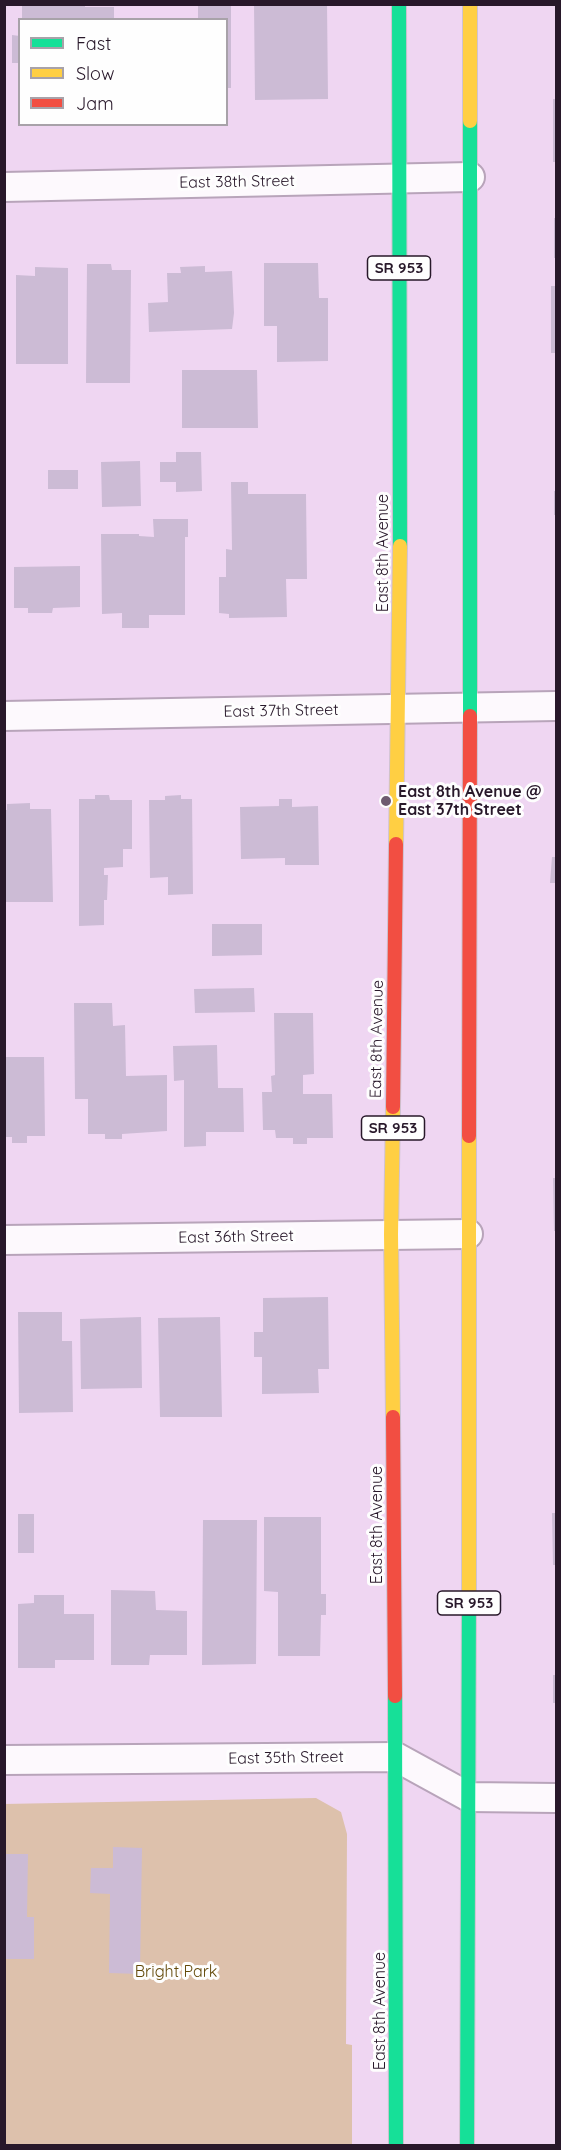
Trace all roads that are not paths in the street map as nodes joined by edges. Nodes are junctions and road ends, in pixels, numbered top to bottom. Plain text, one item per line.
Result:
1 (399, 4) edge
2 (470, 4) edge
3 (471, 177) junction
4 (399, 178) junction
5 (4, 187) edge
6 (556, 706) edge
7 (470, 707) junction
8 (398, 709) junction
9 (4, 716) edge
10 (392, 1234) junction
11 (468, 1234) junction
12 (4, 1240) edge
13 (396, 1757) junction
14 (4, 1760) edge
15 (469, 1797) junction
16 (556, 1798) edge
17 (396, 2145) edge
18 (467, 2145) edge

1 - 4 main road, East 8th Avenue / SR 953
2 - 3 main road, SR 953
3 - 4 street, East 38th Street
3 - 7 main road, SR 953
4 - 5 street, East 38th Street
4 - 8 main road, East 8th Avenue / SR 953
6 - 7 street, East 37th Street
7 - 8 street, East 37th Street
7 - 11 main road, SR 953
8 - 9 street, East 37th Street
8 - 10 main road, East 8th Avenue / SR 953
10 - 11 street, East 36th Street
10 - 12 street, East 36th Street
10 - 13 main road, East 8th Avenue / SR 953
11 - 15 main road, SR 953
13 - 14 street, East 35th Street
13 - 15 street, East 35th Street
13 - 17 main road, East 8th Avenue / SR 953
15 - 16 street, East 35th Street
15 - 18 main road, SR 953

